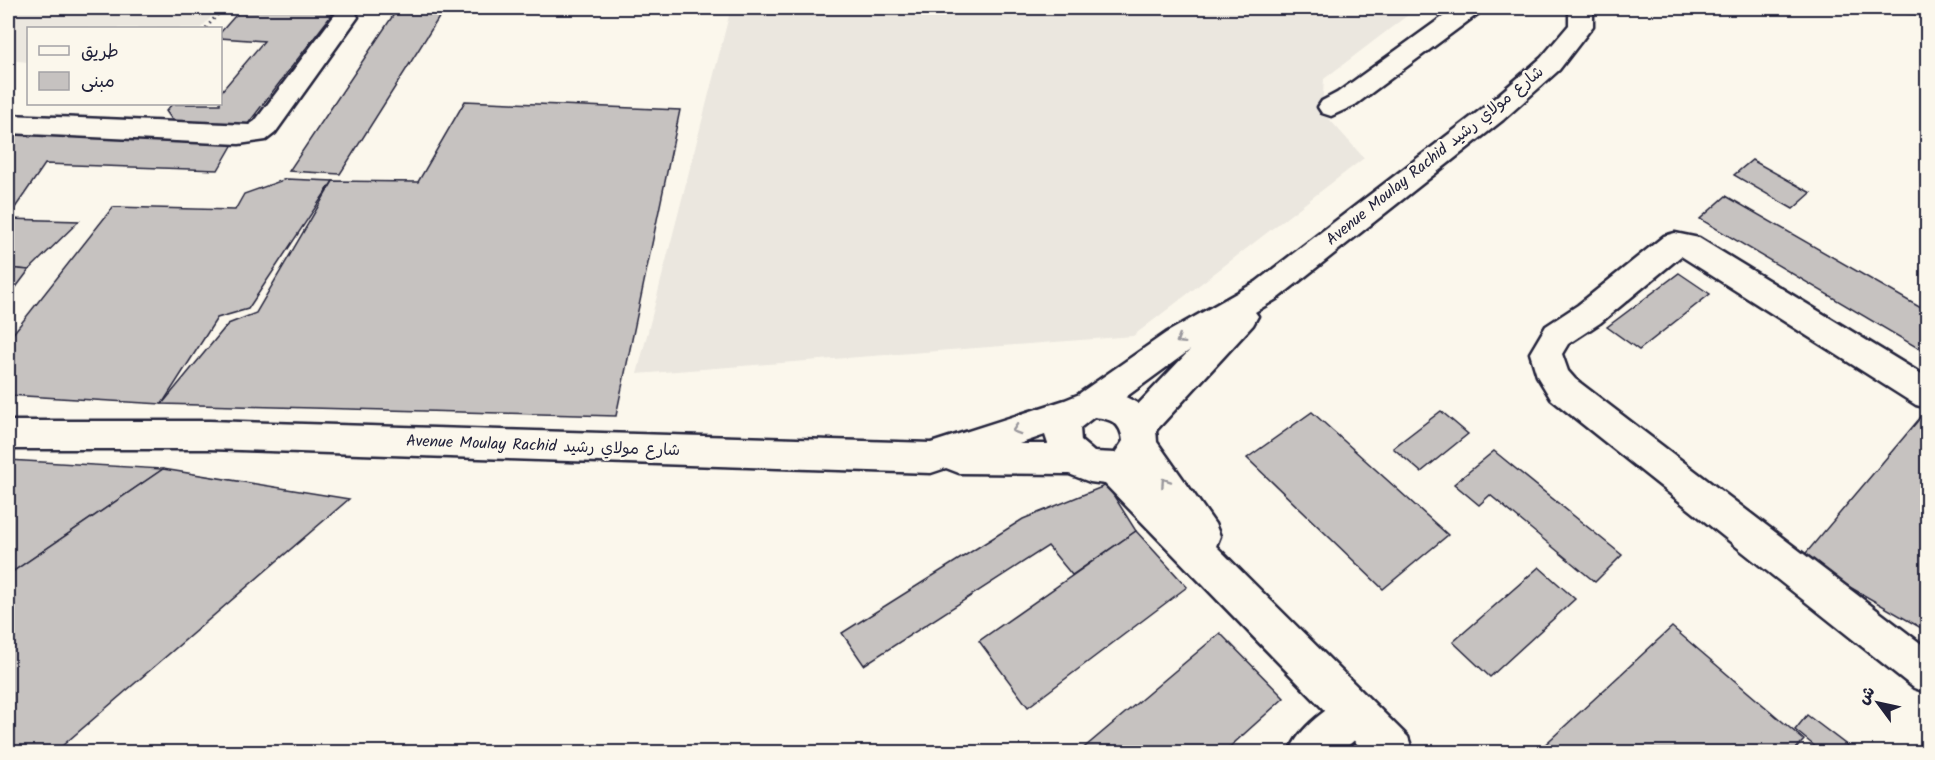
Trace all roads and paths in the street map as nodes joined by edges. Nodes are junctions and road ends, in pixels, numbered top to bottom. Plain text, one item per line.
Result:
1 (223, 8) edge
2 (1470, 8) edge
3 (1581, 8) edge
4 (346, 17) dead end
5 (207, 27) edge
6 (1331, 107) dead end
7 (8, 124) edge
8 (1267, 290) junction
9 (1928, 395) edge
10 (1082, 408) junction
11 (8, 435) edge
12 (1140, 436) junction
13 (931, 458) junction
14 (1075, 459) junction
15 (1113, 469) junction
16 (1245, 600) junction
17 (1928, 674) edge
18 (1354, 714) junction
19 (1310, 753) edge
20 (1393, 753) edge

1 - 5 path
2 - 6 main road
3 - 8 main road, Avenue Moulay Rachid شارع مولاي رشيد
4 - 7 main road
8 -> 10 main road, Avenue Moulay Rachid شارع مولاي رشيد
8 - 12 main road, Avenue Moulay Rachid شارع مولاي رشيد
9 - 17 main road
10 - 12 main road
10 -> 13 main road, Avenue Moulay Rachid شارع مولاي رشيد
10 - 14 main road
11 - 13 main road, Avenue Moulay Rachid شارع مولاي رشيد
12 - 15 main road
16 -> 12 main road
13 - 14 main road
14 - 15 main road
15 - 16 main road
16 - 18 main road
18 - 19 main road
18 - 20 main road

